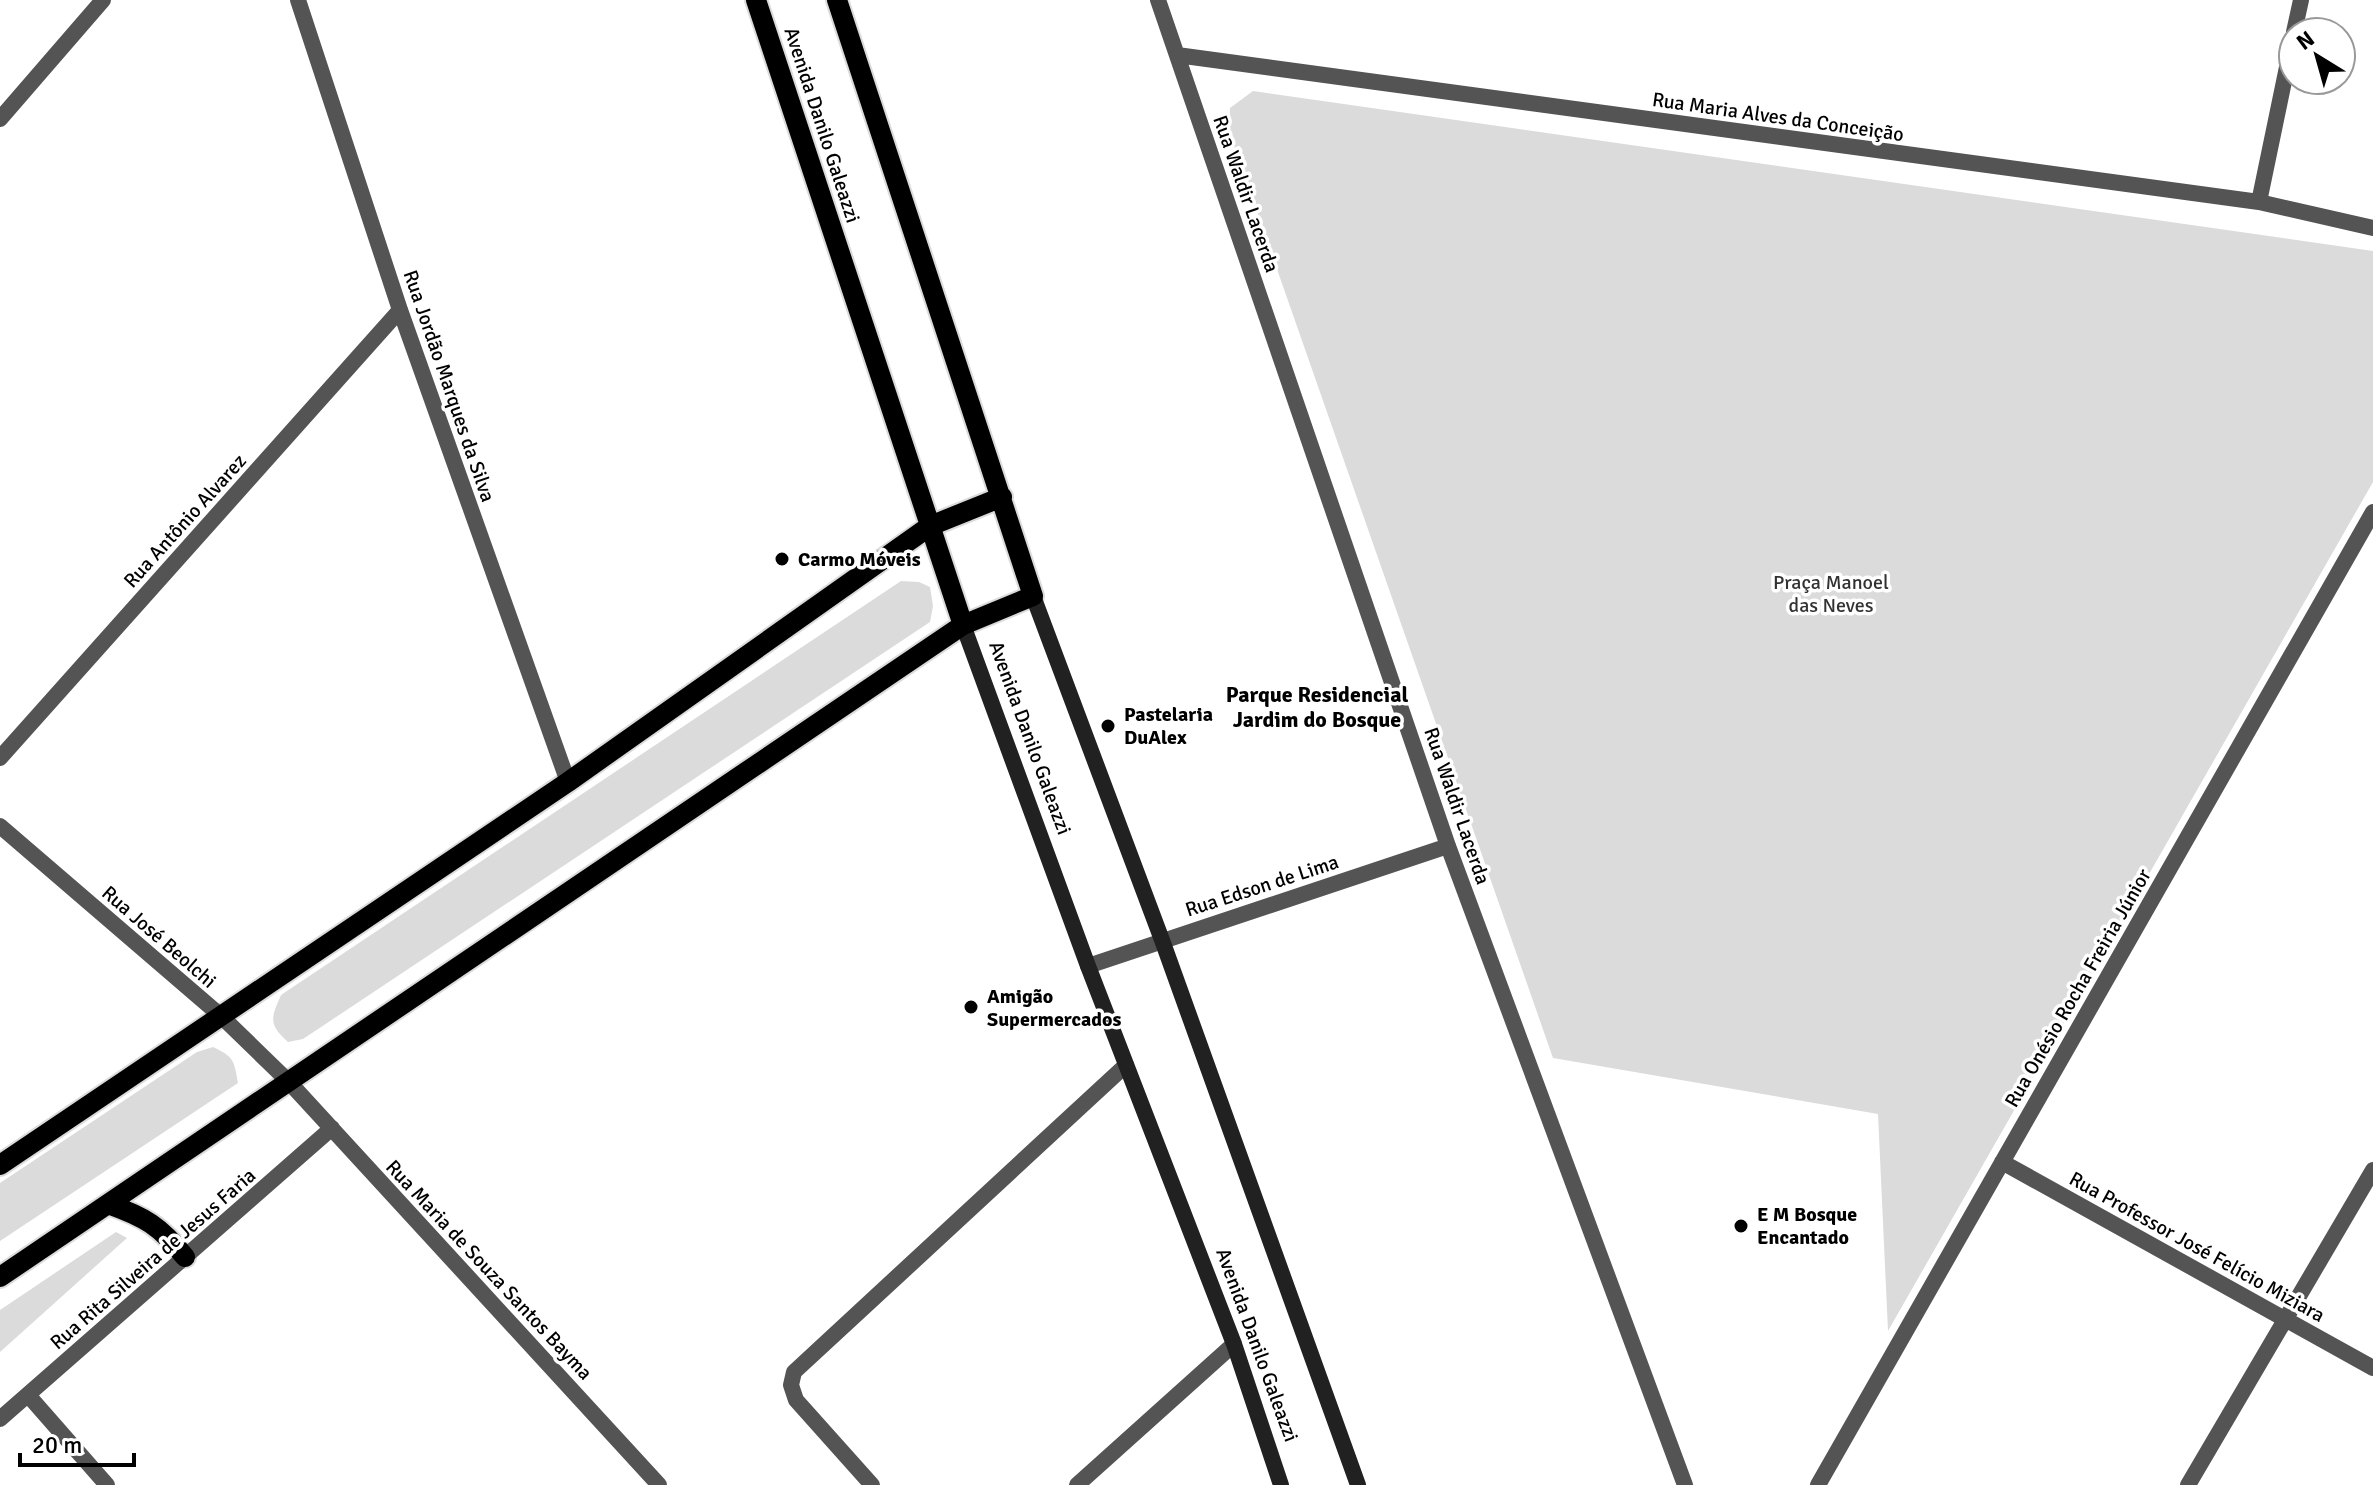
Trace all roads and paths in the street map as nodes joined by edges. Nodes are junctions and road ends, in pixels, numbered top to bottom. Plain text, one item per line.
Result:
1 (103, 0) edge
2 (298, 0) edge
3 (756, 0) edge
4 (837, 0) edge
5 (1158, 0) edge
6 (1177, 55) junction
7 (2281, 96) edge
8 (0, 119) edge
9 (2259, 202) junction
10 (2373, 228) edge
11 (400, 310) junction
12 (1002, 497) junction
13 (2373, 512) edge
14 (930, 526) junction
15 (1033, 596) junction
16 (963, 625) junction
17 (0, 758) edge
18 (568, 782) junction
19 (0, 826) edge
20 (1448, 846) junction
21 (1162, 940) junction
22 (1088, 966) junction
23 (221, 1016) junction
24 (1126, 1065) junction
25 (289, 1082) junction
26 (332, 1128) junction
27 (2002, 1162) junction
28 (0, 1165) edge
29 (2373, 1170) edge
30 (108, 1204) junction
31 (185, 1257) junction
32 (0, 1277) edge
33 (2286, 1319) junction
34 (1234, 1344) junction
35 (2373, 1368) edge
36 (28, 1395) junction
37 (0, 1419) edge
38 (107, 1485) edge
39 (659, 1485) edge
40 (872, 1485) edge
41 (1077, 1485) edge
42 (1281, 1485) edge
43 (1358, 1485) edge
44 (1685, 1485) edge
45 (1818, 1485) edge
46 (2188, 1485) edge

1 - 8 street
2 - 11 street, Rua Jordão Marques da Silva
3 - 14 main road, Avenida Danilo Galeazzi
4 - 12 main road
5 - 6 street, Rua Waldir Lacerda
6 - 9 street, Rua Maria Alves da Conceição
6 - 20 street, Rua Waldir Lacerda
7 - 9 street
9 - 10 street, Rua Maria Alves da Conceição
11 - 17 street, Rua Antônio Alvarez
11 - 18 street, Rua Jordão Marques da Silva
12 - 14 main road
12 - 15 main road
13 - 27 street, Rua Onésio Rocha Freiria Júnior
14 - 16 main road, Avenida Danilo Galeazzi
14 - 18 main road
15 - 16 main road
15 - 21 main road
16 - 22 main road, Avenida Danilo Galeazzi
16 - 25 main road
18 - 23 main road
19 - 23 street, Rua José Beolchi
20 - 21 street, Rua Edson de Lima
20 - 44 street, Rua Waldir Lacerda
21 - 22 street, Rua Edson de Lima
21 - 43 main road
22 - 24 main road, Avenida Danilo Galeazzi
23 - 25 street, Rua José Beolchi
23 - 28 main road
24 - 34 main road, Avenida Danilo Galeazzi
24 - 40 street
25 - 26 street, Rua Maria de Souza Santos Bayma
25 - 30 main road
26 - 31 street, Rua Rita Silveira de Jesus Faria
26 - 39 street, Rua Maria de Souza Santos Bayma
27 - 33 street, Rua Professor José Felício Miziara
27 - 45 street, Rua Onésio Rocha Freiria Júnior
29 - 33 street
30 - 31 main road
30 - 32 main road
31 - 36 street, Rua Rita Silveira de Jesus Faria
33 - 35 street, Rua Professor José Felício Miziara
33 - 46 street
34 - 41 street
34 - 42 main road, Avenida Danilo Galeazzi
36 - 37 street, Rua Rita Silveira de Jesus Faria
36 - 38 street

